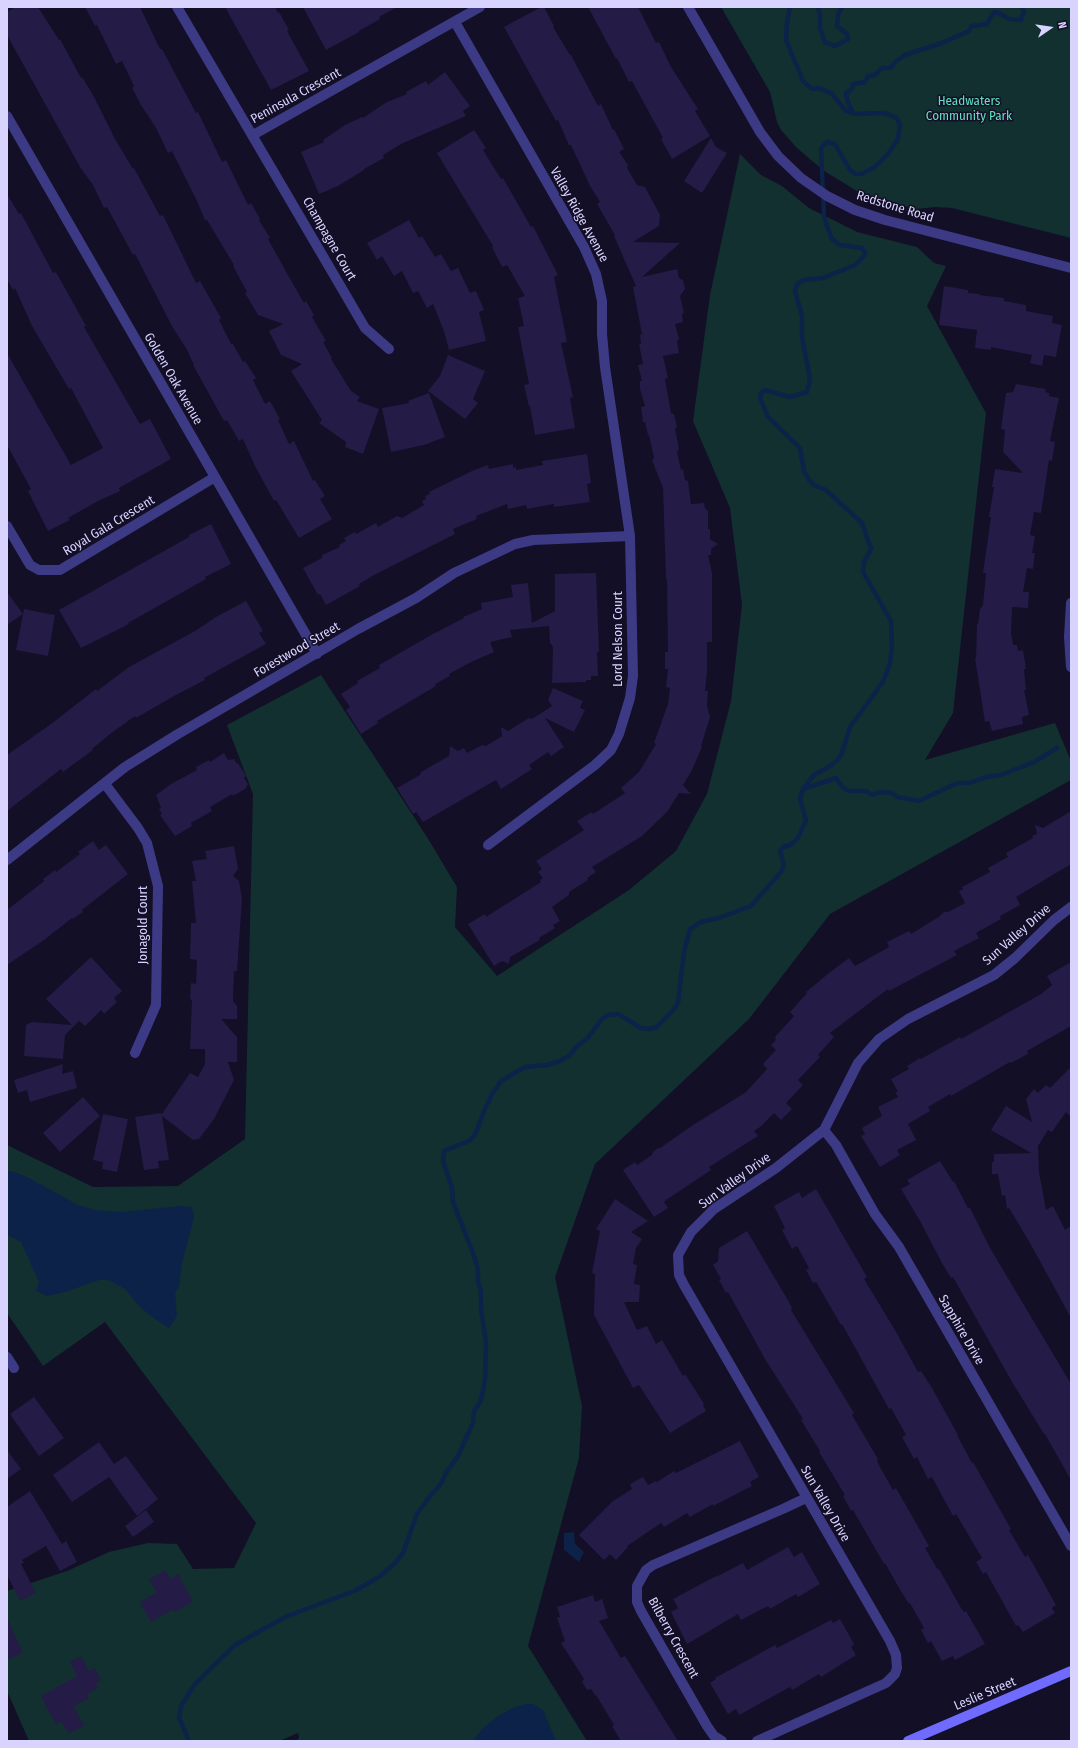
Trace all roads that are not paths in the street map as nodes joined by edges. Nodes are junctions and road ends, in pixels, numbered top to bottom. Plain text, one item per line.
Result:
1 (177, 7) edge
2 (480, 7) edge
3 (688, 7) edge
4 (455, 22) junction
5 (7, 116) edge
6 (254, 136) junction
7 (1071, 268) edge
8 (389, 349) dead end
9 (215, 477) junction
10 (7, 526) edge
11 (630, 536) junction
12 (1071, 603) edge
13 (317, 654) junction
14 (1071, 667) edge
15 (105, 784) junction
16 (488, 845) dead end
17 (7, 860) edge
18 (1071, 907) edge
19 (135, 1053) dead end
20 (824, 1130) junction
21 (7, 1357) edge
22 (14, 1368) dead end
23 (806, 1498) junction
24 (1071, 1546) edge
25 (1071, 1672) edge
26 (722, 1741) edge
27 (757, 1741) edge
28 (908, 1741) edge

1 - 6 street, Peninsula Crescent
2 - 4 street, Peninsula Crescent
3 - 7 street, Redstone Road
4 - 6 street, Peninsula Crescent
4 - 11 street, Valley Ridge Avenue
5 - 9 street, Golden Oak Avenue
6 - 8 street, Champagne Court
9 - 10 street, Royal Gala Crescent
9 - 13 street, Golden Oak Avenue
11 - 13 street, Forestwood Street
11 - 16 street, Lord Nelson Court
12 - 14 street
13 - 15 street, Forestwood Street
15 - 17 street, Forestwood Street
15 - 19 street, Jonagold Court
18 - 20 street, Sun Valley Drive
20 - 23 street, Sun Valley Drive
20 - 24 street, Sapphire Drive
21 - 22 street
23 - 26 street, Bilberry Crescent
23 - 27 street, Sun Valley Drive
25 - 28 main road, Leslie Street

